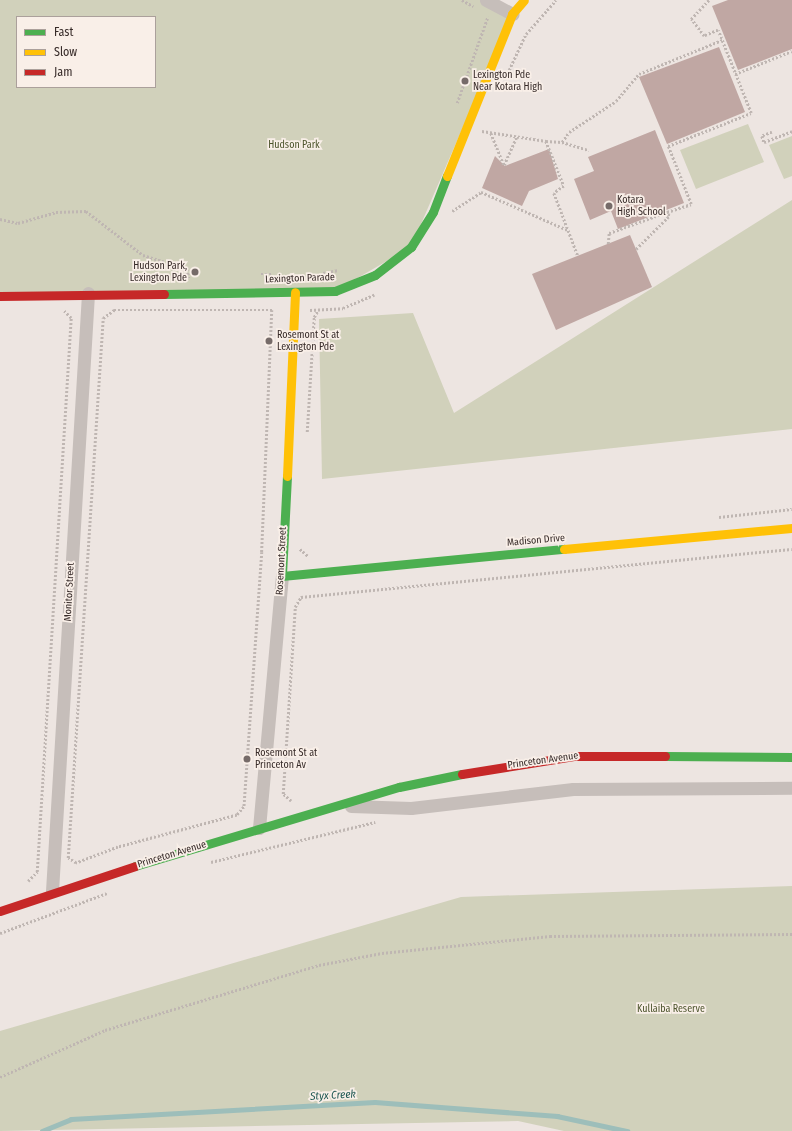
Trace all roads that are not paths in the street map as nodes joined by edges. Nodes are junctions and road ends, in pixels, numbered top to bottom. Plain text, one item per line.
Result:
1 (524, 0) edge
2 (486, 6) edge
3 (512, 14) junction
4 (295, 292) junction
5 (88, 293) junction
6 (0, 296) edge
7 (792, 528) edge
8 (282, 576) junction
9 (792, 756) edge
10 (792, 788) edge
11 (346, 805) junction
12 (259, 828) junction
13 (52, 891) junction
14 (0, 911) edge

1 - 3 street, Lexington Parade
2 - 3 street
3 - 4 street, Lexington Parade
4 - 5 street, Lexington Parade
4 - 8 street, Rosemont Street
5 - 6 street, Lexington Parade
5 - 13 street, Monitor Street
7 - 8 street, Madison Drive
8 - 12 street, Rosemont Street
9 - 11 street, Princeton Avenue
10 - 11 street, Princeton Avenue
11 - 12 street, Princeton Avenue
12 - 13 street, Princeton Avenue
13 - 14 street, Princeton Avenue

